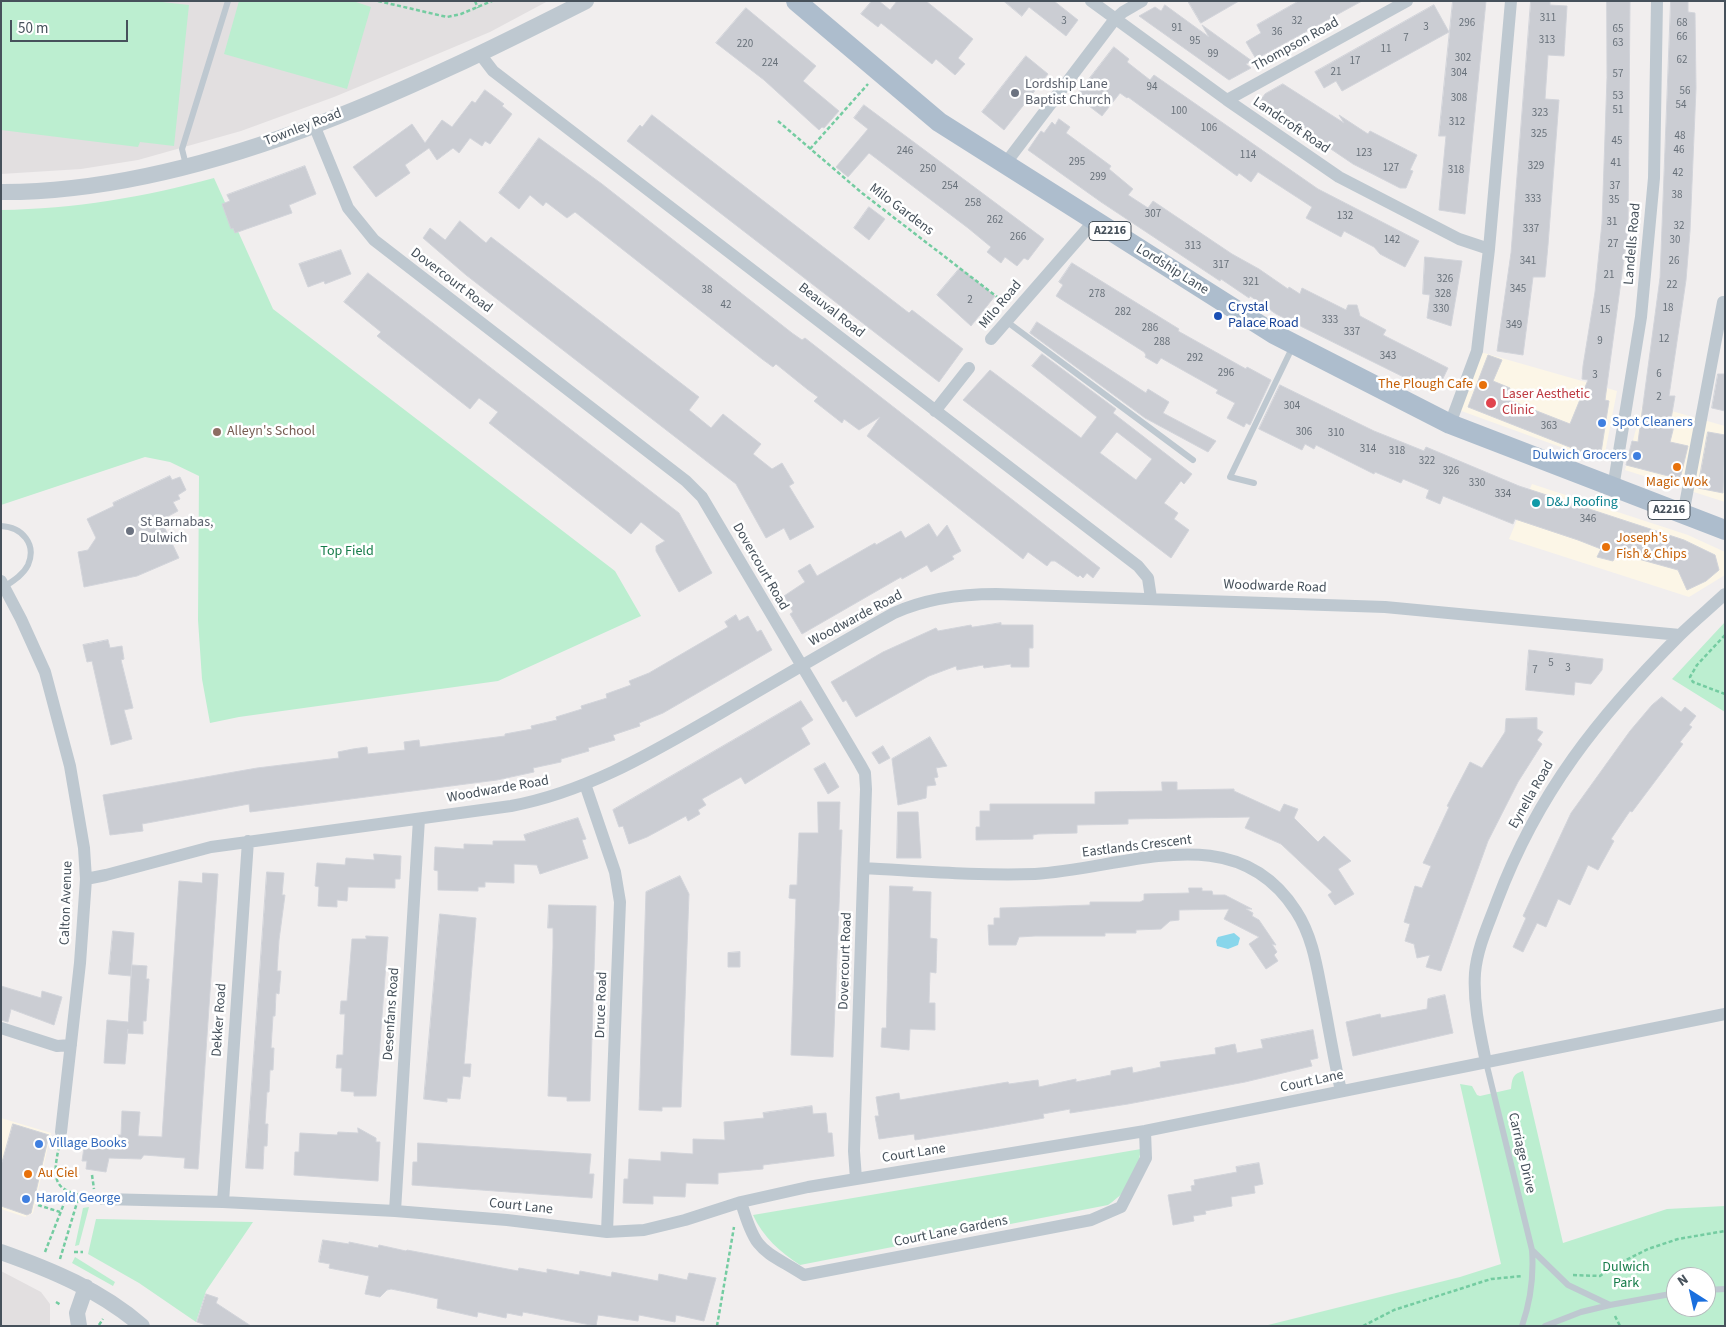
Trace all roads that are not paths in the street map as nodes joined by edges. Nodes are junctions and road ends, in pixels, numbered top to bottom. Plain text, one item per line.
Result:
1 (228, 1) edge
2 (586, 1) edge
3 (796, 1) edge
4 (1091, 1) edge
5 (1142, 1) edge
6 (1407, 1) edge
7 (1511, 1) edge
8 (1657, 1) edge
9 (1115, 20) junction
10 (480, 54) junction
11 (1227, 100) junction
12 (314, 125) junction
13 (1005, 164) junction
14 (187, 165) junction
15 (1, 192) edge
16 (1094, 221) junction
17 (1490, 249) junction
18 (1723, 302) dead end
19 (1006, 321) junction
20 (991, 339) dead end
21 (1294, 344) junction
22 (1720, 348) edge
23 (969, 368) dead end
24 (935, 411) junction
25 (1450, 424) junction
26 (1194, 460) dead end
27 (1254, 483) dead end
28 (1613, 488) junction
29 (1683, 516) junction
30 (1, 526) edge
31 (1725, 530) edge
32 (3, 584) edge
33 (1725, 594) edge
34 (1151, 598) junction
35 (1680, 635) junction
36 (801, 666) junction
37 (585, 784) junction
38 (419, 819) junction
39 (248, 841) junction
40 (864, 868) junction
41 (86, 879) junction
42 (1725, 1014) edge
43 (1, 1028) edge
44 (71, 1045) junction
45 (1486, 1062) junction
46 (1341, 1091) junction
47 (1145, 1131) junction
48 (61, 1132) road end
49 (856, 1179) junction
50 (103, 1199) dead end
51 (223, 1202) junction
52 (739, 1202) junction
53 (395, 1211) junction
54 (607, 1232) junction
55 (1532, 1250) junction
56 (1, 1252) edge
57 (86, 1287) junction
58 (1666, 1295) edge
59 (1610, 1306) junction
60 (79, 1326) edge
61 (142, 1326) edge
62 (1522, 1326) edge
63 (1545, 1326) edge

1 - 14 lane
2 - 10 street, Townley Road
3 - 13 main road, Lordship Lane / A2216
4 - 9 street, Landcroft Road
5 - 9 street
6 - 11 street, Thompson Road
7 - 17 street
8 - 28 street, Landells Road
9 - 11 street, Landcroft Road
9 - 13 street
10 - 12 street, Townley Road
10 - 24 street, Beauval Road
11 - 17 street, Landcroft Road
12 - 14 street, Townley Road
12 - 36 street, Dovercourt Road
13 - 16 main road, Lordship Lane / A2216
14 - 15 street, Townley Road
16 - 19 street, Milo Road
16 - 21 main road, Lordship Lane / A2216
17 - 25 street
18 - 22 street
19 - 20 street, Milo Road
19 - 26 lane
21 - 25 main road, Lordship Lane / A2216
21 - 27 lane
22 - 29 street
23 - 24 street
24 - 34 street, Beauval Road
25 - 28 main road, Lordship Lane / A2216
28 - 29 main road, Lordship Lane / A2216
29 - 31 main road, Lordship Lane / A2216
30 - 32 lane
32 - 41 street, Calton Avenue
33 - 35 street, Eynella Road
34 - 35 street, Woodwarde Road
34 - 36 street, Woodwarde Road
35 - 45 street, Eynella Road
36 - 37 street, Woodwarde Road
36 - 40 street, Dovercourt Road
37 - 38 street, Woodwarde Road
37 - 54 street, Druce Road
38 - 39 street, Woodwarde Road
38 - 53 street, Desenfans Road
39 - 41 street, Woodwarde Road
39 - 51 street, Dekker Road
40 - 46 street, Eastlands Crescent
40 - 49 street, Dovercourt Road
41 - 44 street, Calton Avenue
42 - 45 street, Court Lane
43 - 44 street
44 - 48 street, Calton Avenue
45 - 46 street, Court Lane
45 - 55 lane, Carriage Drive
46 - 47 street, Court Lane
47 - 49 street, Court Lane
47 - 52 street, Court Lane Gardens
49 - 52 street, Court Lane
50 - 51 street, Court Lane
51 - 53 street, Court Lane
52 - 54 street, Court Lane
53 - 54 street, Court Lane
55 - 59 lane
55 - 62 lane, Carriage Drive
56 - 57 street
57 - 60 street
57 - 61 street
58 - 59 lane
59 - 63 lane

